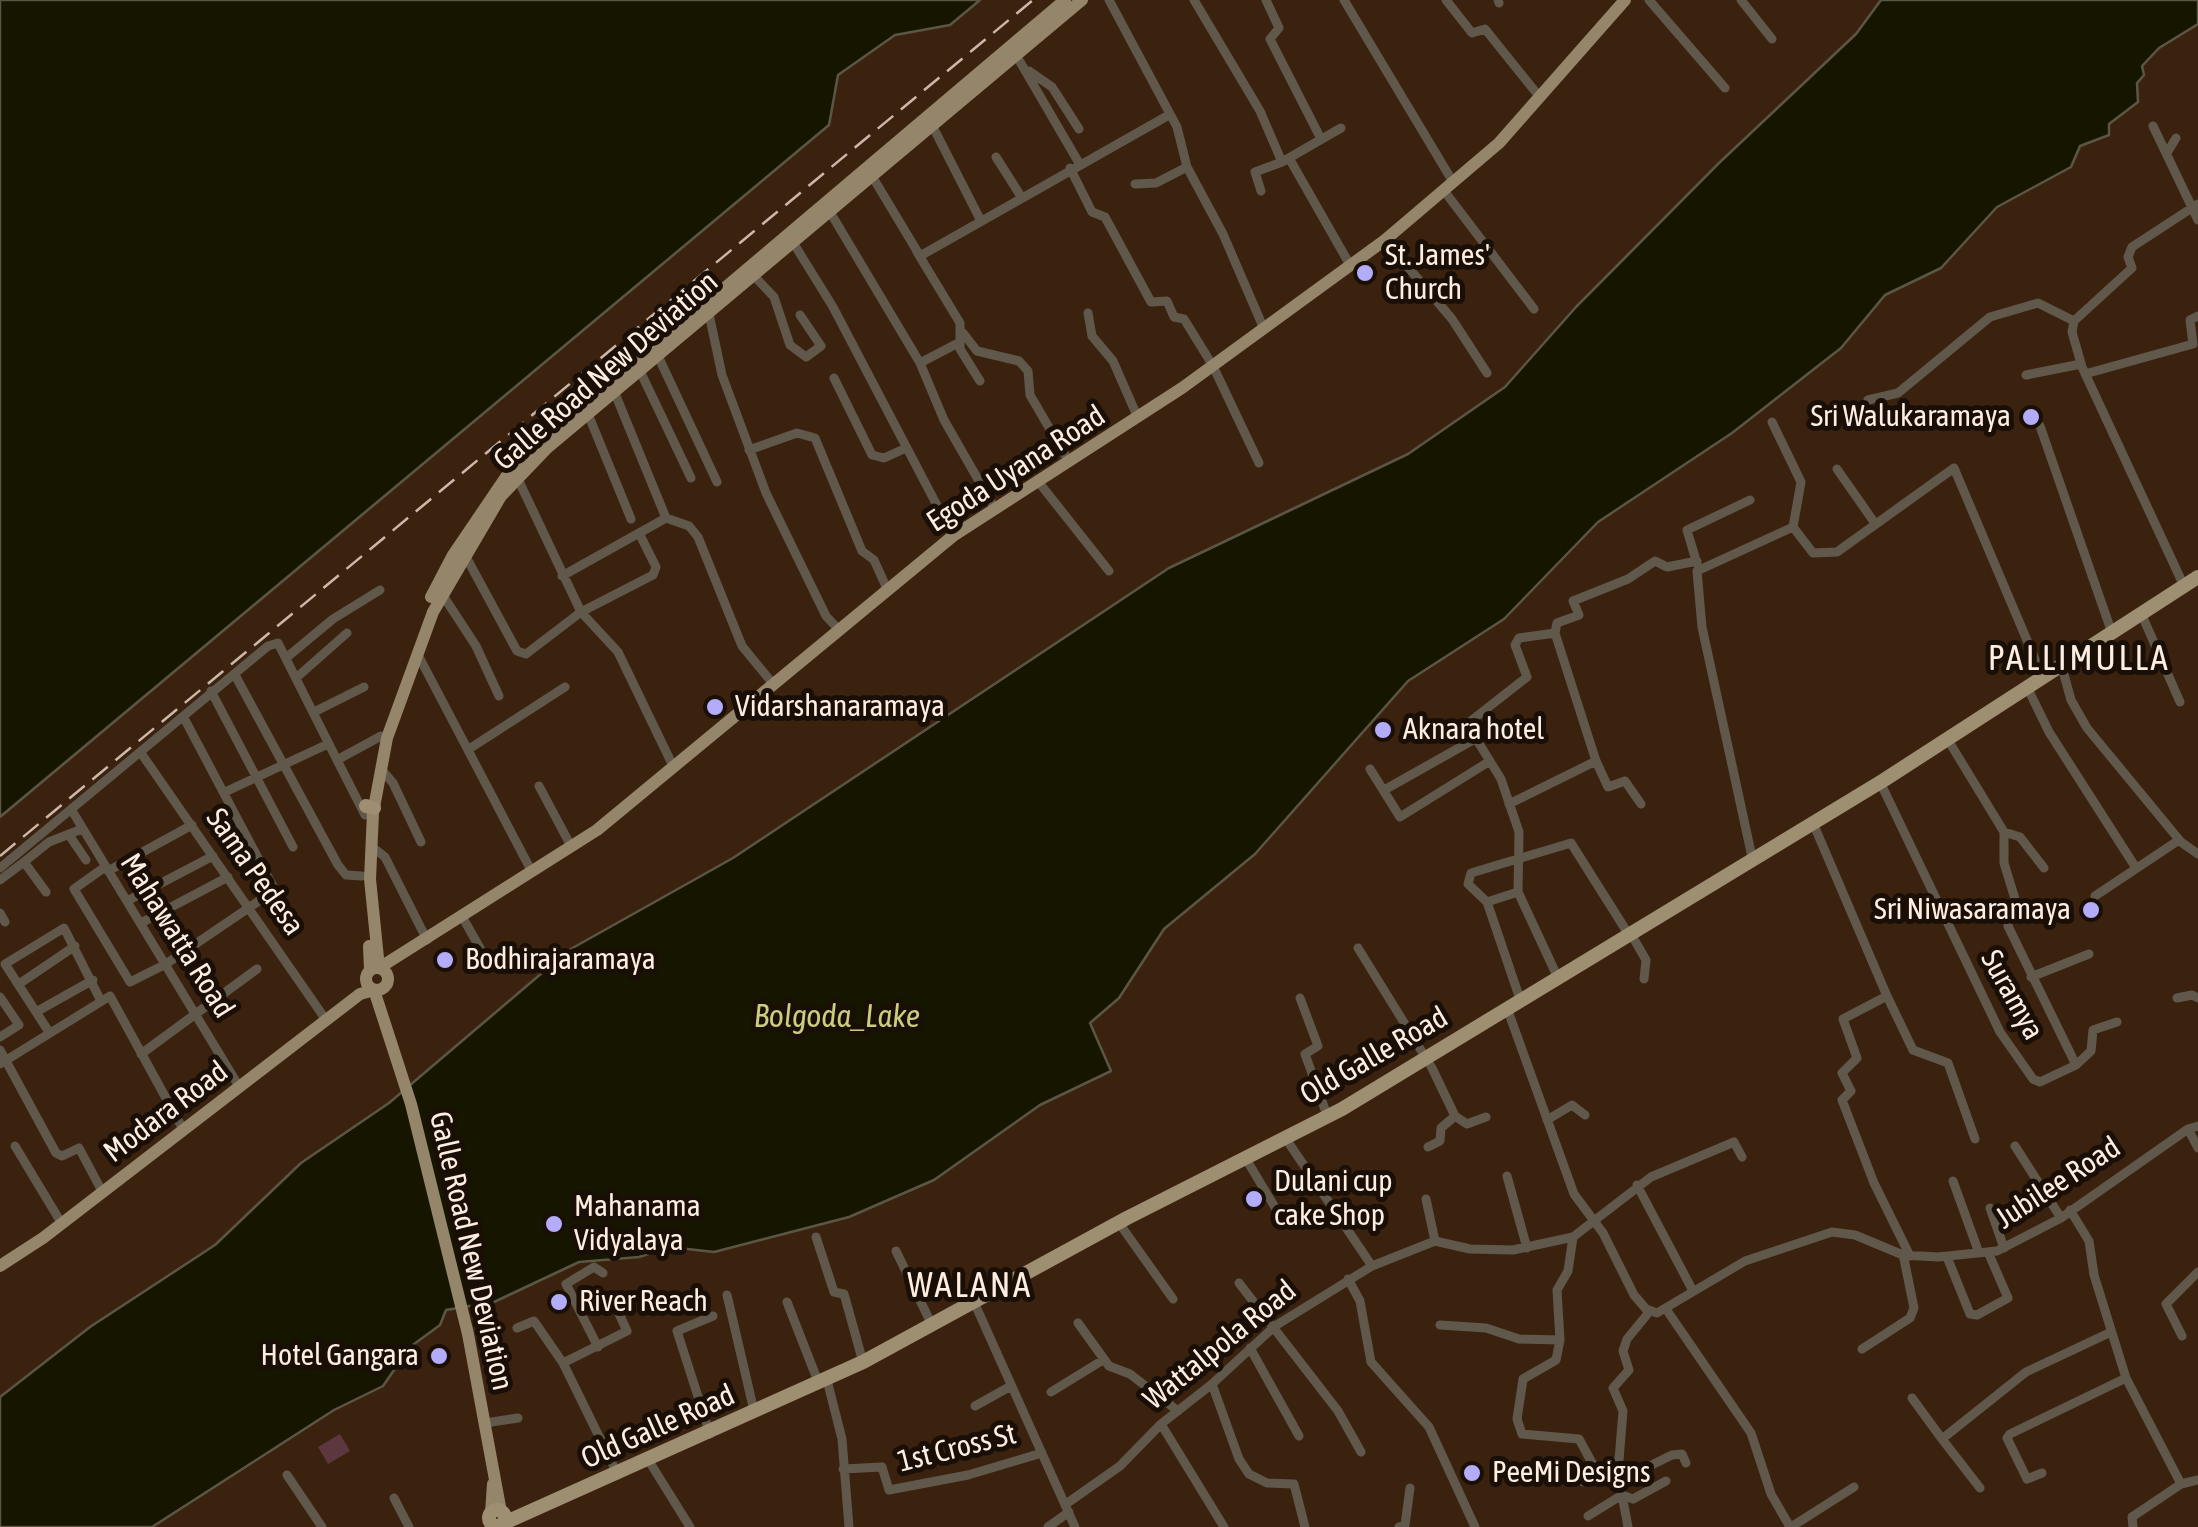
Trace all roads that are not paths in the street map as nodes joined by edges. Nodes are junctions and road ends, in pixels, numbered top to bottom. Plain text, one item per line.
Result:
1 (1065, 0) edge
2 (1082, 0) edge
3 (1109, 0) edge
4 (1194, 0) edge
5 (1266, 0) edge
6 (1344, 0) edge
7 (1446, 0) edge
8 (1626, 0) edge
9 (1650, 0) edge
10 (1741, 0) edge
11 (1772, 40) dead end
12 (1016, 55) junction
13 (1028, 71) junction
14 (1725, 88) dead end
15 (1538, 96) junction
16 (1169, 115) junction
17 (932, 125) junction
18 (2153, 126) dead end
19 (1341, 128) dead end
20 (1078, 129) dead end
21 (2176, 138) dead end
22 (1321, 139) junction
23 (2166, 154) junction
24 (996, 158) dead end
25 (1285, 160) junction
26 (1074, 166) junction
27 (1187, 167) junction
28 (872, 176) junction
29 (1134, 184) dead end
30 (1449, 187) junction
31 (1261, 190) dead end
32 (1022, 198) junction
33 (2195, 206) edge
34 (830, 212) junction
35 (2198, 220) edge
36 (981, 221) junction
37 (1385, 240) junction
38 (794, 244) junction
39 (917, 252) junction
40 (1350, 265) junction
41 (754, 276) junction
42 (1534, 308) dead end
43 (1088, 313) dead end
44 (709, 314) junction
45 (800, 315) dead end
46 (2198, 316) edge
47 (2074, 321) junction
48 (1264, 329) junction
49 (962, 338) junction
50 (658, 356) junction
51 (920, 363) junction
52 (1213, 366) junction
53 (2083, 369) junction
54 (640, 371) junction
55 (1487, 372) dead end
56 (2026, 375) dead end
57 (834, 378) dead end
58 (980, 381) dead end
59 (612, 388) junction
60 (1868, 400) dead end
61 (588, 414) junction
62 (1138, 418) junction
63 (1772, 422) dead end
64 (2040, 426) dead end
65 (906, 448) junction
66 (750, 450) junction
67 (1068, 460) junction
68 (1259, 464) dead end
69 (1837, 469) dead end
70 (514, 472) junction
71 (691, 478) dead end
72 (1038, 480) junction
73 (717, 482) dead end
74 (1750, 500) dead end
75 (995, 509) junction
76 (666, 518) junction
77 (630, 520) dead end
78 (1874, 522) junction
79 (1794, 527) junction
80 (640, 535) junction
81 (953, 536) junction
82 (465, 555) junction
83 (1697, 566) junction
84 (1109, 572) dead end
85 (562, 576) junction
86 (2198, 576) edge
87 (2184, 586) junction
88 (380, 590) dead end
89 (888, 591) junction
90 (442, 594) junction
91 (581, 612) junction
92 (2141, 613) junction
93 (840, 631) junction
94 (1554, 632) junction
95 (2112, 632) junction
96 (347, 633) dead end
97 (416, 651) junction
98 (286, 658) junction
99 (2060, 664) junction
100 (235, 675) junction
101 (296, 678) junction
102 (2044, 678) junction
103 (774, 684) junction
104 (364, 687) dead end
105 (565, 687) dead end
106 (2028, 689) junction
107 (211, 691) junction
108 (499, 696) dead end
109 (2180, 702) dead end
110 (314, 712) junction
111 (184, 718) junction
112 (381, 736) junction
113 (1473, 740) junction
114 (1948, 740) junction
115 (328, 744) junction
116 (468, 749) junction
117 (141, 754) junction
118 (337, 760) junction
119 (1596, 760) junction
120 (1490, 761) junction
121 (284, 764) junction
122 (674, 768) junction
123 (381, 769) junction
124 (1370, 769) dead end
125 (255, 777) junction
126 (1880, 782) junction
127 (539, 786) dead end
128 (1386, 789) junction
129 (225, 792) junction
130 (1509, 804) junction
131 (1640, 804) dead end
132 (72, 809) junction
133 (368, 810) junction
134 (1813, 823) junction
135 (192, 825) junction
136 (82, 830) junction
137 (2004, 832) junction
138 (69, 835) junction
139 (2179, 840) junction
140 (421, 842) dead end
141 (371, 846) junction
142 (572, 846) junction
143 (293, 847) dead end
144 (2198, 854) edge
145 (213, 856) junction
146 (1752, 857) junction
147 (86, 860) dead end
148 (1520, 860) junction
149 (24, 862) junction
150 (0, 868) edge
151 (2044, 868) dead end
152 (2136, 868) junction
153 (106, 869) junction
154 (532, 872) junction
155 (362, 876) junction
156 (228, 877) junction
157 (0, 880) edge
158 (46, 892) dead end
159 (1518, 892) junction
160 (2095, 896) dead end
161 (126, 901) junction
162 (1487, 902) junction
163 (252, 908) junction
164 (463, 918) junction
165 (141, 923) junction
166 (1630, 934) junction
167 (427, 940) junction
168 (74, 946) junction
169 (1358, 948) dead end
170 (2089, 954) dead end
171 (166, 964) junction
172 (490, 966) dead end
173 (257, 969) dead end
174 (2031, 977) junction
175 (1644, 979) dead end
176 (93, 980) junction
177 (375, 980) junction
178 (1560, 981) junction
179 (19, 984) junction
180 (0, 996) edge
181 (1887, 996) junction
182 (1300, 998) dead end
183 (2177, 998) dead end
184 (2198, 998) edge
185 (101, 1000) junction
186 (1513, 1004) junction
187 (36, 1012) junction
188 (196, 1012) junction
189 (326, 1020) junction
190 (2116, 1022) dead end
191 (49, 1032) junction
192 (0, 1037) edge
193 (0, 1050) edge
194 (141, 1054) junction
195 (1426, 1059) junction
196 (2, 1063) edge
197 (2076, 1065) junction
198 (240, 1088) junction
199 (1585, 1114) dead end
200 (1328, 1116) junction
201 (1454, 1116) junction
202 (1486, 1117) dead end
203 (1547, 1120) junction
204 (2193, 1128) edge
205 (184, 1130) junction
206 (1286, 1139) junction
207 (1974, 1139) dead end
208 (15, 1146) dead end
209 (2015, 1146) dead end
210 (1428, 1147) dead end
211 (2198, 1148) edge
212 (1742, 1156) dead end
213 (1246, 1159) junction
214 (1508, 1176) dead end
215 (1952, 1181) dead end
216 (1636, 1185) junction
217 (103, 1192) junction
218 (1426, 1200) dead end
219 (1990, 1208) dead end
220 (2065, 1214) junction
221 (1282, 1219) dead end
222 (1119, 1223) junction
223 (1592, 1223) junction
224 (62, 1224) junction
225 (816, 1237) dead end
226 (1573, 1237) junction
227 (1434, 1241) junction
228 (1528, 1248) junction
229 (2004, 1248) junction
230 (896, 1251) dead end
231 (1984, 1253) junction
232 (1906, 1255) junction
233 (1947, 1256) junction
234 (0, 1266) edge
235 (1372, 1266) junction
236 (2198, 1272) edge
237 (604, 1273) dead end
238 (1348, 1280) junction
239 (1239, 1283) dead end
240 (1693, 1292) junction
241 (728, 1294) dead end
242 (1172, 1298) dead end
243 (787, 1302) dead end
244 (974, 1302) junction
245 (615, 1305) dead end
246 (1666, 1309) junction
247 (1650, 1311) junction
248 (713, 1316) dead end
249 (1078, 1323) dead end
250 (1440, 1325) dead end
251 (932, 1326) junction
252 (1275, 1326) junction
253 (517, 1328) dead end
254 (2109, 1333) junction
255 (2182, 1336) dead end
256 (1560, 1340) junction
257 (598, 1346) junction
258 (1250, 1348) junction
259 (1862, 1348) dead end
260 (1103, 1360) junction
261 (863, 1362) junction
262 (563, 1363) junction
263 (2126, 1378) junction
264 (823, 1382) junction
265 (1212, 1384) junction
266 (1011, 1386) junction
267 (1051, 1392) dead end
268 (1912, 1398) dead end
269 (975, 1406) dead end
270 (1178, 1411) junction
271 (754, 1414) junction
272 (518, 1418) dead end
273 (485, 1423) junction
274 (1160, 1424) junction
275 (710, 1434) junction
276 (1299, 1436) dead end
277 (1942, 1439) junction
278 (1360, 1452) dead end
279 (1042, 1453) junction
280 (649, 1461) junction
281 (1686, 1463) dead end
282 (1612, 1466) junction
283 (844, 1469) junction
284 (2042, 1472) dead end
285 (1598, 1474) junction
286 (287, 1475) dead end
287 (618, 1475) junction
288 (2198, 1480) edge
289 (1618, 1481) junction
290 (1666, 1481) dead end
291 (1584, 1482) dead end
292 (2181, 1484) junction
293 (1854, 1487) dead end
294 (1410, 1488) dead end
295 (1980, 1488) dead end
296 (1622, 1495) junction
297 (394, 1498) dead end
298 (1068, 1508) junction
299 (1588, 1516) dead end
300 (495, 1520) edge
301 (322, 1527) edge
302 (409, 1527) edge
303 (690, 1527) edge
304 (849, 1527) edge
305 (1048, 1527) edge
306 (1075, 1527) edge
307 (1224, 1527) edge
308 (1305, 1527) edge
309 (1399, 1527) edge
310 (1475, 1527) edge
311 (1628, 1527) edge
312 (1791, 1527) edge
313 (2134, 1527) edge

1 - 59 main road, Galle Road New Deviation
2 - 12 main road, Galle Road New Deviation
3 - 16 street
4 - 25 street
5 - 22 street
6 - 30 street
7 - 15 street
8 - 15 main road, Egoda Uyana Road
9 - 14 street
10 - 11 street
12 - 13 street
12 - 17 main road, Galle Road New Deviation
13 - 20 street
13 - 26 street
15 - 30 main road, Egoda Uyana Road
16 - 26 street
16 - 27 street
17 - 28 main road, Galle Road New Deviation
17 - 36 street
18 - 23 street
19 - 22 street
21 - 23 street
22 - 25 street
23 - 33 street
24 - 32 street
25 - 31 street
25 - 40 street
26 - 32 street
26 - 52 street
27 - 29 street
27 - 48 street
28 - 34 main road, Galle Road New Deviation
28 - 39 street
30 - 37 main road, Egoda Uyana Road
30 - 42 street
32 - 36 street
33 - 35 street
33 - 47 street
34 - 38 main road, Galle Road New Deviation
34 - 51 street
36 - 39 street
37 - 40 main road, Egoda Uyana Road
37 - 55 street
38 - 41 main road, Galle Road New Deviation
38 - 65 street
39 - 49 street
40 - 48 main road, Egoda Uyana Road
41 - 44 main road, Galle Road New Deviation
41 - 45 street
43 - 62 street
44 - 50 main road, Galle Road New Deviation
44 - 66 street
46 - 53 street
47 - 53 street
47 - 60 street
48 - 52 main road, Egoda Uyana Road
49 - 51 street
49 - 58 street
49 - 67 street
50 - 54 main road, Galle Road New Deviation
50 - 73 street
51 - 75 street
52 - 62 main road, Egoda Uyana Road
52 - 68 street
53 - 56 street
53 - 87 street
54 - 59 main road, Galle Road New Deviation
54 - 71 street
57 - 65 street
59 - 61 main road, Galle Road New Deviation
59 - 70 main road, Galle Road New Deviation
59 - 76 street
61 - 70 main road, Galle Road New Deviation
61 - 77 street
62 - 67 main road, Egoda Uyana Road
63 - 79 street
64 - 95 street
65 - 81 street
66 - 89 street
66 - 93 street
67 - 72 main road, Egoda Uyana Road
69 - 78 street
70 - 82 main road, Galle Road New Deviation
70 - 85 street
70 - 112 main road, Galle Road New Deviation
72 - 75 main road, Egoda Uyana Road
72 - 84 street
74 - 83 street
75 - 81 main road, Egoda Uyana Road
76 - 80 street
76 - 103 street
78 - 79 street
78 - 102 street
79 - 83 street
80 - 85 street
80 - 91 street
81 - 89 main road, Egoda Uyana Road
82 - 90 main road, Galle Road New Deviation
82 - 91 street
83 - 94 street
83 - 146 street
85 - 91 street
86 - 87 highway, Old Galle Road
87 - 92 highway, Old Galle Road
88 - 98 street
89 - 93 main road, Egoda Uyana Road
90 - 97 main road, Galle Road New Deviation
90 - 108 street
91 - 122 street
92 - 95 highway, Old Galle Road
92 - 109 street
93 - 103 main road, Egoda Uyana Road
94 - 113 street
94 - 119 street
95 - 99 highway, Old Galle Road
96 - 101 street
97 - 116 street
97 - 123 main road, Galle Road New Deviation
98 - 100 street
98 - 101 street
99 - 102 highway, Old Galle Road
99 - 139 street
100 - 107 street
100 - 121 street
101 - 110 street
102 - 106 highway, Old Galle Road
103 - 122 main road, Egoda Uyana Road
104 - 110 street
105 - 116 street
106 - 114 highway, Old Galle Road
106 - 152 street
107 - 111 street
107 - 125 street
110 - 115 street
111 - 117 street
111 - 129 street
112 - 118 street
112 - 133 main road, Galle Road New Deviation
113 - 120 street
113 - 128 street
114 - 126 highway, Old Galle Road
114 - 137 street
115 - 118 street
115 - 121 street
116 - 154 street
117 - 132 street
117 - 135 street, Sama Pedesa
118 - 133 street
119 - 130 street
119 - 131 street
120 - 128 street
120 - 130 street
121 - 125 street
121 - 155 street
122 - 142 main road, Egoda Uyana Road
123 - 133 main road, Galle Road New Deviation
123 - 140 street
124 - 128 street
125 - 129 street
125 - 143 street
126 - 134 highway, Old Galle Road
126 - 197 street, Suramya
127 - 142 street
129 - 163 street
130 - 148 street
132 - 136 street, Mahawatta Road
132 - 150 street
133 - 141 main road, Galle Road New Deviation
133 - 155 main road, Galle Road New Deviation
134 - 146 highway, Old Galle Road
134 - 181 street
135 - 145 street, Sama Pedesa
135 - 153 street
136 - 138 street
136 - 153 street, Mahawatta Road
137 - 151 street
137 - 174 street
138 - 147 street
138 - 149 street
139 - 144 street
139 - 152 street
141 - 167 street
141 - 177 main road, Galle Road New Deviation
142 - 154 main road, Egoda Uyana Road
145 - 156 street, Sama Pedesa
145 - 161 street
146 - 166 highway, Old Galle Road
148 - 159 street
148 - 162 street
148 - 166 street
149 - 157 street
149 - 158 street
152 - 160 street
153 - 161 street, Mahawatta Road
153 - 171 street
154 - 164 main road, Egoda Uyana Road
155 - 177 main road, Galle Road New Deviation
156 - 163 street, Sama Pedesa
156 - 165 street
159 - 162 street
159 - 178 street
161 - 165 street, Mahawatta Road
162 - 186 street
163 - 171 street
163 - 189 street, Sama Pedesa
164 - 167 main road, Egoda Uyana Road
164 - 172 street
165 - 171 street, Mahawatta Road
166 - 175 street
166 - 178 highway, Old Galle Road
167 - 177 main road, Egoda Uyana Road
168 - 176 street
168 - 179 street
168 - 179 street
169 - 195 street
170 - 174 street
171 - 188 street, Mahawatta Road
173 - 188 street
174 - 197 street
176 - 185 street
176 - 187 street
177 - 189 main road, Modara Road
177 - 273 main road, Galle Road New Deviation
178 - 186 highway, Old Galle Road
179 - 187 street
180 - 192 street
181 - 207 street
181 - 232 street
182 - 200 street
183 - 184 street
185 - 191 street
185 - 194 street
186 - 195 highway, Old Galle Road
186 - 203 street
187 - 191 street
188 - 194 street
188 - 198 street, Mahawatta Road
189 - 198 main road, Modara Road
190 - 197 street
191 - 196 street
193 - 196 street
194 - 205 street
195 - 200 highway, Old Galle Road
195 - 201 street
196 - 217 street
198 - 205 main road, Modara Road
199 - 203 street
200 - 206 highway, Old Galle Road
201 - 202 street
201 - 210 street
203 - 223 street
204 - 211 street
204 - 220 street, Jubilee Road
205 - 217 main road, Modara Road
206 - 213 highway, Old Galle Road
206 - 235 street
208 - 224 street
209 - 220 street
212 - 216 street
213 - 221 street
213 - 222 highway, Old Galle Road
214 - 228 street
215 - 231 street
216 - 223 street
216 - 240 street
217 - 224 main road, Modara Road
218 - 227 street
219 - 229 street
220 - 229 street, Jubilee Road
220 - 254 street
222 - 242 street
222 - 244 highway, Old Galle Road
223 - 226 street
223 - 247 street
224 - 234 main road, Modara Road
225 - 261 street
226 - 228 street
226 - 256 street
227 - 228 street
227 - 235 street, Wattalpola Road
229 - 231 street, Jubilee Road
230 - 251 street
231 - 233 street, Jubilee Road
231 - 233 street
232 - 233 street, Jubilee Road
232 - 240 street, Jubilee Road
232 - 259 street
235 - 238 street, Wattalpola Road
236 - 255 street
237 - 257 street
238 - 252 street, Wattalpola Road
238 - 310 street
239 - 252 street
240 - 246 street, Jubilee Road
241 - 271 street
243 - 264 street
244 - 251 highway, Old Galle Road
244 - 266 street
245 - 257 street
246 - 247 street, Jubilee Road
246 - 312 street
247 - 282 street
248 - 275 street
249 - 260 street
250 - 256 street
251 - 261 highway, Old Galle Road
252 - 258 street, Wattalpola Road
252 - 278 street
253 - 262 street
254 - 263 street
254 - 277 street
256 - 285 street
257 - 262 street
258 - 265 street, Wattalpola Road
258 - 276 street
260 - 267 street
260 - 270 street
261 - 264 highway, Old Galle Road
262 - 287 street
263 - 284 street
263 - 292 street
264 - 271 highway, Old Galle Road
264 - 283 street
265 - 270 street, Wattalpola Road
265 - 308 street
266 - 269 street
266 - 279 street
268 - 277 street
270 - 274 street, Wattalpola Road
271 - 275 highway, Old Galle Road
272 - 273 street
273 - 300 main road, Galle Road New Deviation
274 - 298 street, Wattalpola Road
274 - 307 street
275 - 280 highway, Old Galle Road
277 - 295 street
279 - 283 street, 1st Cross St
279 - 298 street
280 - 287 highway, Old Galle Road
280 - 303 street
281 - 289 street
282 - 285 street
282 - 289 street
283 - 304 street
285 - 291 street
286 - 301 street
287 - 300 highway, Old Galle Road
288 - 292 street
289 - 296 street
290 - 296 street
292 - 313 street
293 - 312 street
294 - 309 street
296 - 299 street
296 - 311 street
297 - 302 street
298 - 305 street, Wattalpola Road
298 - 306 street

